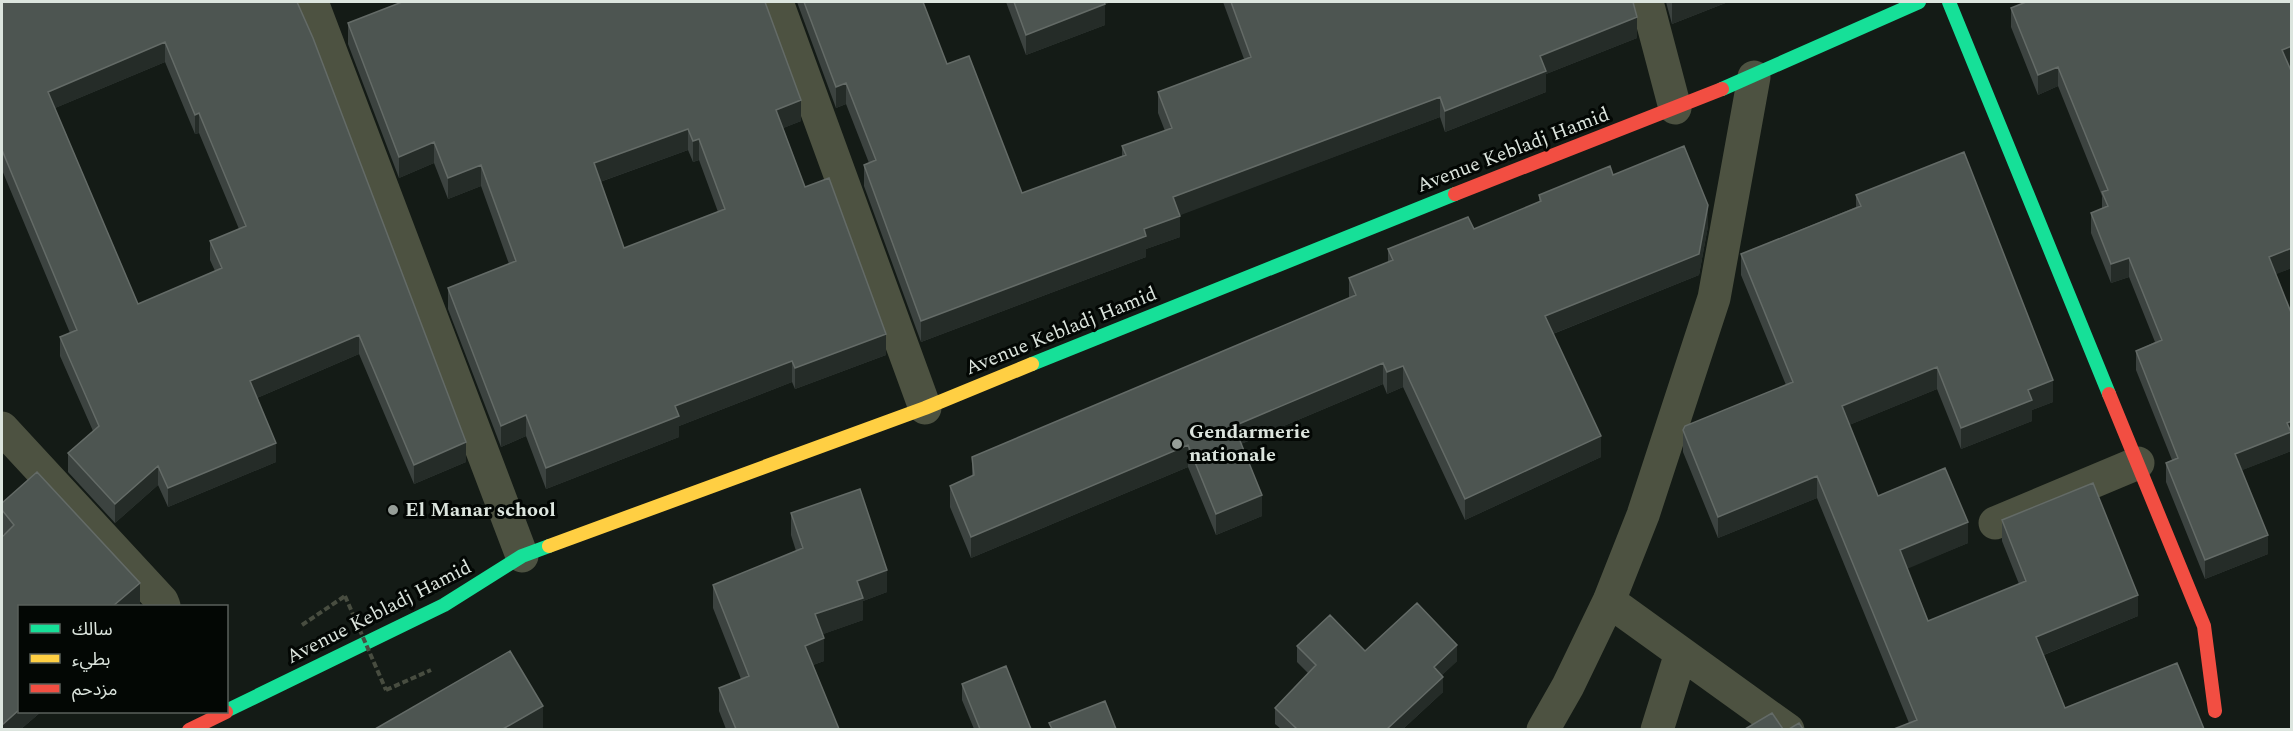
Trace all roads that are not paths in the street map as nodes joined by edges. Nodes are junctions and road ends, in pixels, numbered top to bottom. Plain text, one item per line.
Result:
1 (312, 2) edge
2 (777, 2) edge
3 (1647, 2) edge
4 (1919, 2) edge
5 (1949, 2) edge
6 (1754, 77) junction
7 (1675, 108) junction
8 (925, 408) junction
9 (2, 428) edge
10 (2138, 463) junction
11 (1995, 524) dead end
12 (522, 556) junction
13 (1609, 601) junction
14 (164, 605) edge
15 (1681, 653) junction
16 (228, 708) edge
17 (2215, 711) dead end
18 (1542, 729) edge
19 (1657, 729) edge
20 (1788, 729) edge

1 - 12 street
2 - 8 street
3 - 7 street
4 - 6 main road, Avenue Kebladj Hamid
5 - 10 main road
6 - 7 main road, Avenue Kebladj Hamid
6 - 13 street
7 - 8 main road, Avenue Kebladj Hamid
8 - 12 main road, Avenue Kebladj Hamid
9 - 14 street
10 - 11 street
10 - 17 main road
12 - 16 main road, Avenue Kebladj Hamid
13 - 15 street
13 - 18 street
15 - 19 street
15 - 20 street

